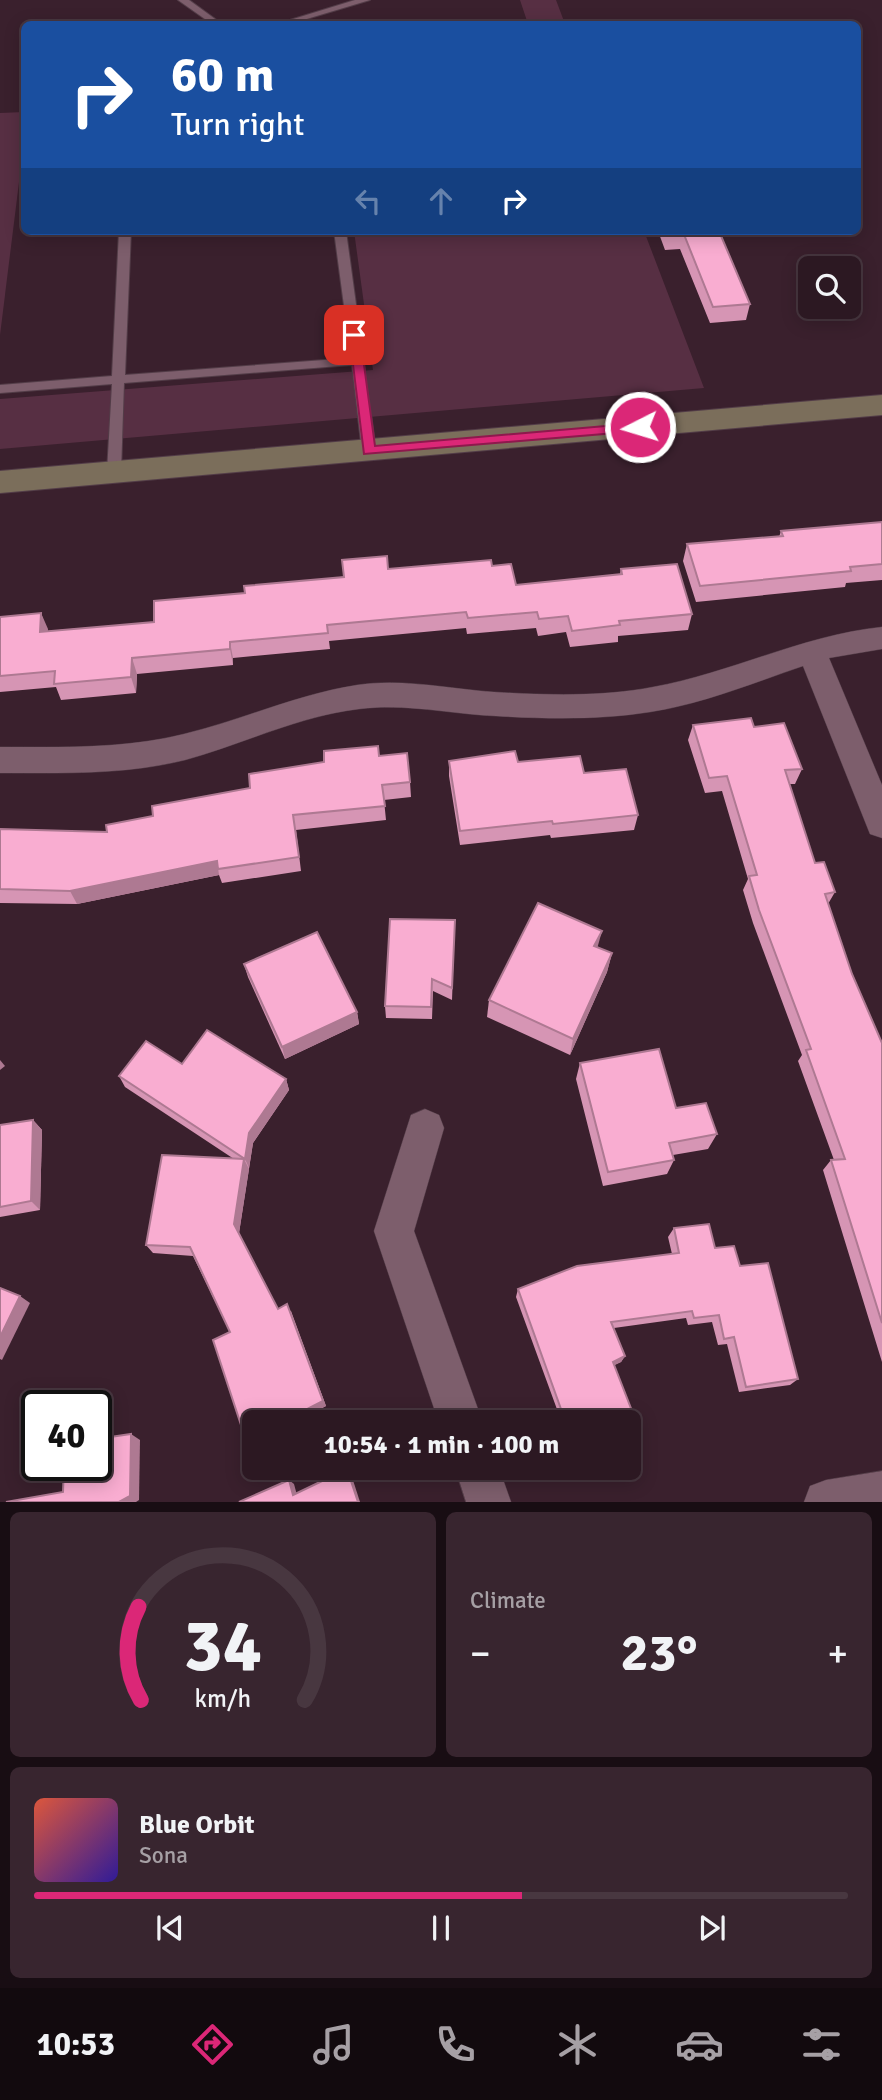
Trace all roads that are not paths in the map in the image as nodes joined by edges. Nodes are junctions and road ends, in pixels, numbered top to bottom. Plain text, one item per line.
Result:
1 (183, 0) edge
2 (365, 0) edge
3 (311, 20) edge
4 (213, 21) edge
5 (125, 235) edge
6 (341, 235) edge
7 (357, 360) junction
8 (118, 379) junction
9 (0, 388) edge
10 (882, 405) edge
11 (369, 451) junction
12 (114, 472) junction
13 (0, 482) edge
14 (882, 638) edge
15 (812, 652) junction
16 (0, 760) edge
17 (882, 824) edge
18 (425, 1128) dead end
19 (456, 1410) edge
20 (481, 1480) edge
21 (882, 1493) edge
22 (489, 1502) edge
23 (827, 1502) edge

1 - 4 lane
2 - 3 lane
5 - 8 lane
6 - 7 lane
7 - 8 lane
7 - 11 lane
8 - 9 lane
8 - 12 lane
10 - 11 street
11 - 12 street
12 - 13 street
14 - 15 street
15 - 16 street
15 - 17 street
18 - 19 street
20 - 22 street
21 - 23 street

